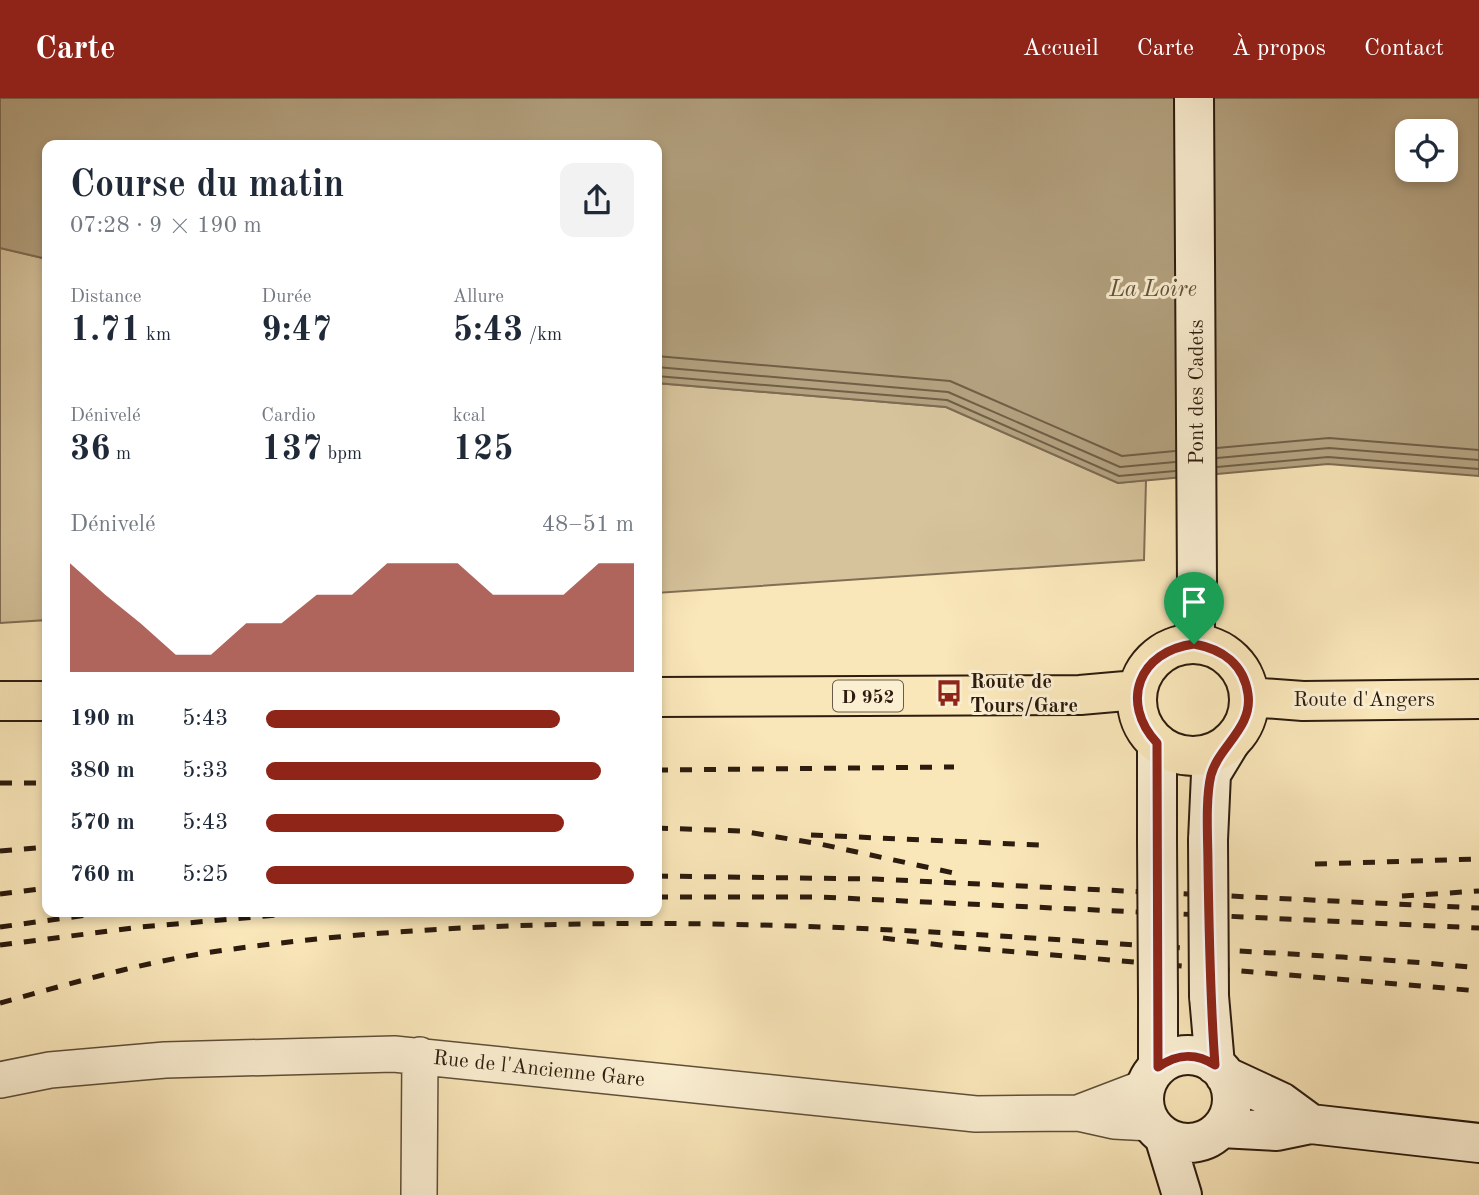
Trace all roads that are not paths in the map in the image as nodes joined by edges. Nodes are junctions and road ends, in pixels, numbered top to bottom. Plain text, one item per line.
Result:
1 (1194, 98) edge
2 (1194, 644) junction
3 (1137, 690) junction
4 (662, 697) edge
5 (1249, 697) junction
6 (1479, 699) edge
7 (0, 701) edge
8 (42, 701) edge
9 (1231, 741) junction
10 (1157, 743) junction
11 (420, 1055) junction
12 (1220, 1070) junction
13 (0, 1080) edge
14 (1155, 1103) junction
15 (1311, 1124) junction
16 (1215, 1132) junction
17 (1479, 1143) edge
18 (419, 1195) edge
19 (1182, 1195) edge
20 (1198, 1195) edge

1 - 2 main road, Pont des Cadets
2 - 3 main road
2 - 5 main road
3 - 4 main road, D 952
3 - 10 main road
5 - 6 main road, Route d'Angers
5 - 9 main road
7 - 8 main road
9 - 10 main road
9 - 12 main road, bridge
10 - 14 main road, bridge
11 - 13 street, Rue de l'Ancienne Gare
11 - 14 street, Rue de l'Ancienne Gare
11 - 18 street
12 - 14 main road
12 - 15 main road
12 - 16 main road
14 - 16 main road
14 - 19 main road
15 - 16 main road
15 - 17 main road
16 - 20 main road

